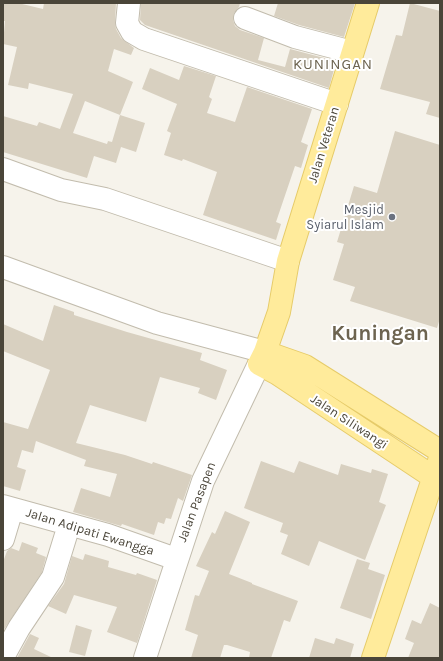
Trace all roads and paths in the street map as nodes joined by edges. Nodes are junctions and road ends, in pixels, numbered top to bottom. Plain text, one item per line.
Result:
1 (129, 3) edge
2 (368, 3) edge
3 (245, 18) dead end
4 (352, 52) junction
5 (337, 104) junction
6 (3, 169) edge
7 (288, 261) junction
8 (3, 267) edge
9 (262, 358) junction
10 (440, 452) edge
11 (438, 471) edge
12 (8, 508) edge
13 (69, 525) junction
14 (3, 540) edge
15 (176, 559) junction
16 (3, 658) edge
17 (144, 658) edge
18 (374, 658) edge

1 - 5 street
2 - 4 main road, Jalan Veteran
3 - 4 street
4 - 5 main road, Jalan Veteran
5 - 7 main road, Jalan Veteran
6 - 7 street
7 - 9 main road, Jalan Veteran
8 - 9 street
9 - 10 main road, Jalan Siliwangi
9 - 11 main road, Jalan Siliwangi
9 - 15 street, Jalan Pasapen
11 - 18 main road
12 - 13 street, Jalan Adipati Ewangga
12 - 14 street
13 - 15 street, Jalan Adipati Ewangga
13 - 16 street
15 - 17 street, Jalan Pasapen

